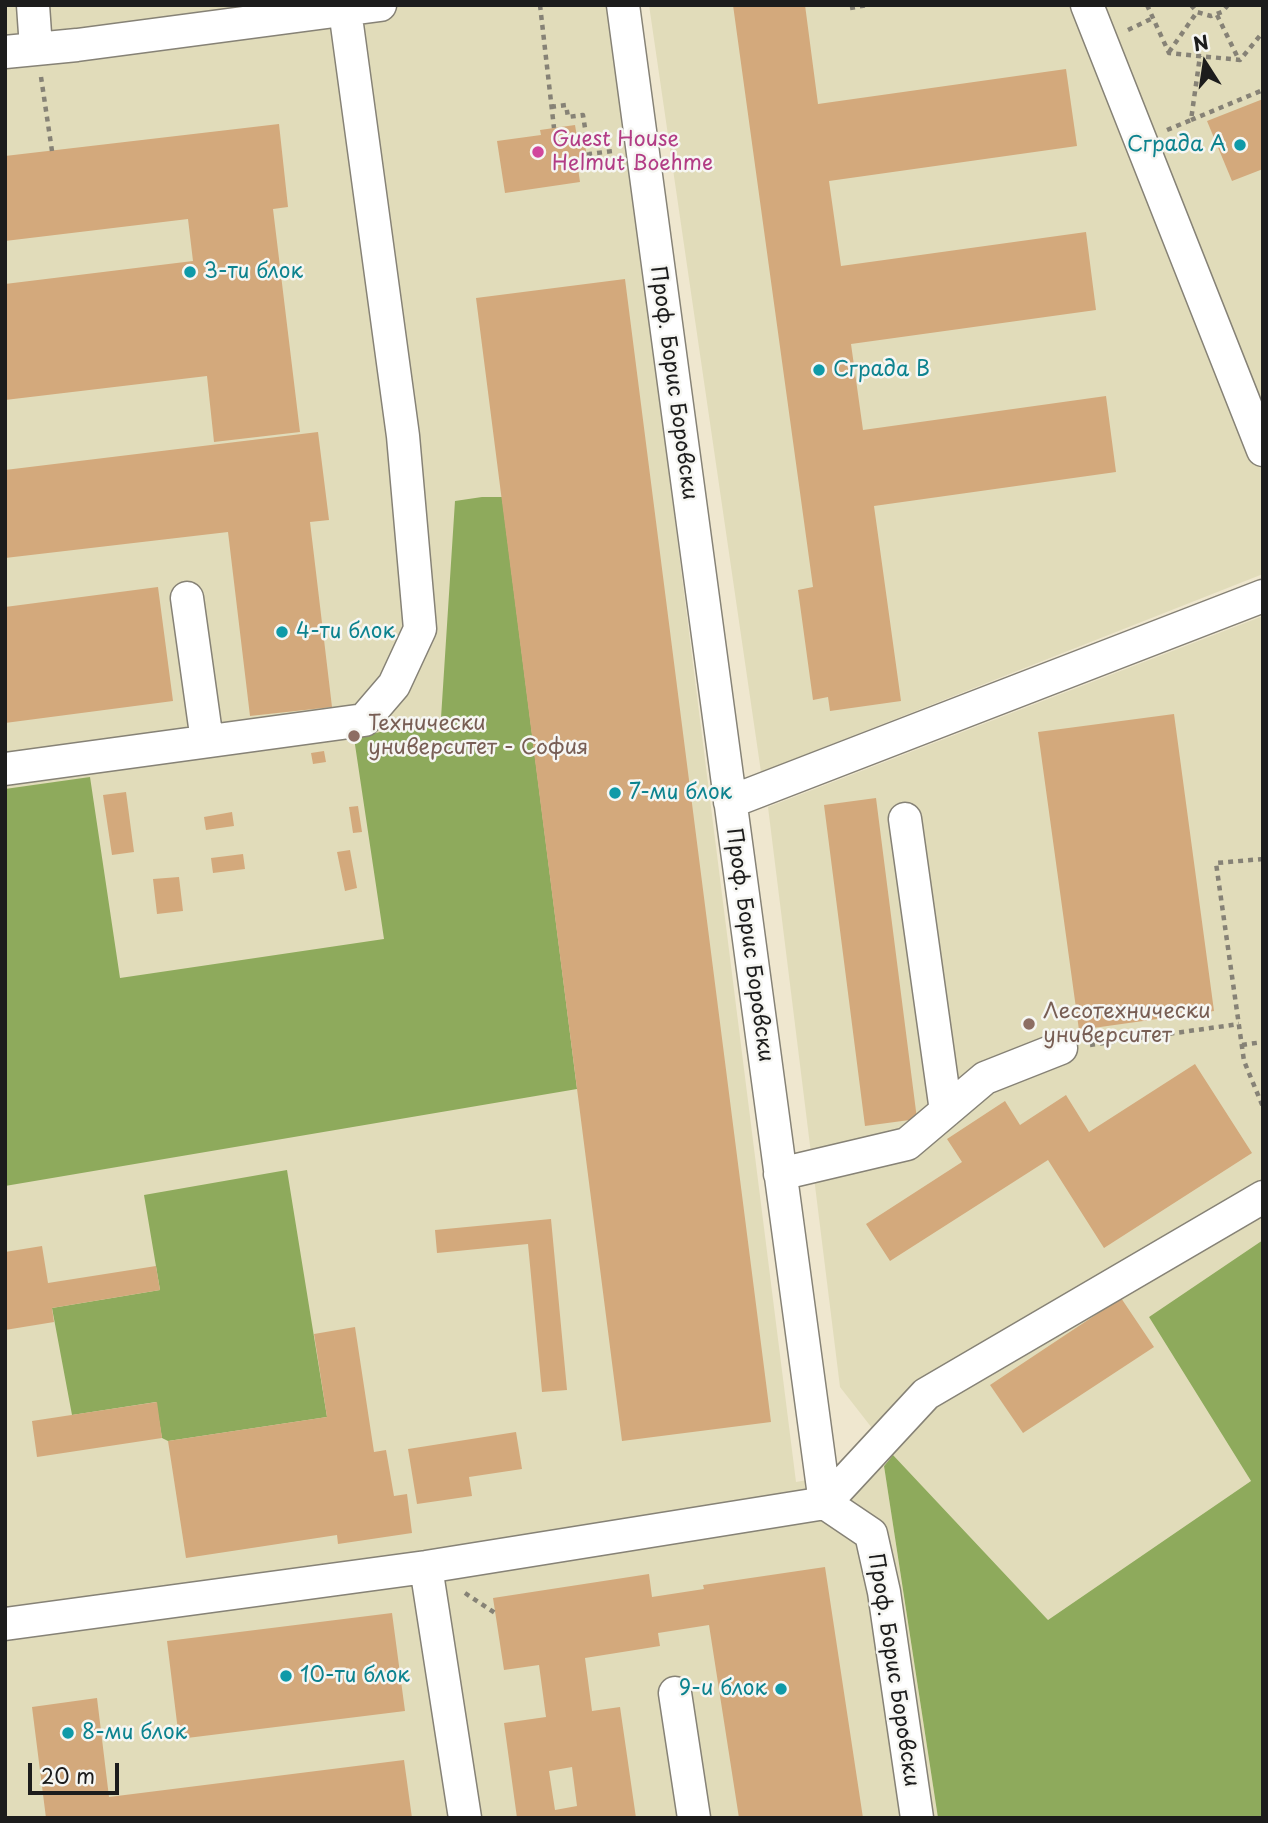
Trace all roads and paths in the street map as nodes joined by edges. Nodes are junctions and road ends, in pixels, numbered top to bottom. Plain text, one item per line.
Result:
1 (33, 5) edge
2 (380, 5) edge
3 (540, 5) edge
4 (623, 5) edge
5 (868, 5) edge
6 (1087, 5) edge
7 (1147, 5) edge
8 (1191, 5) edge
9 (1228, 5) edge
10 (850, 8) dead end
11 (345, 10) junction
12 (1197, 12) junction
13 (1217, 15) junction
14 (1263, 32) edge
15 (36, 48) junction
16 (5, 52) edge
17 (1169, 53) junction
18 (1200, 56) junction
19 (1240, 60) junction
20 (1263, 90) edge
21 (551, 107) junction
22 (1191, 120) junction
23 (554, 128) dead end
24 (1141, 142) junction
25 (641, 147) junction
26 (52, 151) dead end
27 (1263, 450) edge
28 (1263, 596) edge
29 (187, 598) dead end
30 (207, 741) junction
31 (5, 769) edge
32 (730, 802) junction
33 (905, 819) dead end
34 (1263, 859) edge
35 (1239, 1024) junction
36 (1263, 1042) edge
37 (1242, 1045) junction
38 (1061, 1048) joint
39 (1263, 1107) edge
40 (946, 1111) junction
41 (780, 1174) junction
42 (1263, 1197) edge
43 (825, 1503) junction
44 (426, 1567) junction
45 (5, 1624) edge
46 (675, 1693) dead end
47 (466, 1818) edge
48 (694, 1818) edge
49 (917, 1818) edge

1 - 15 street
2 - 11 street
3 - 21 path
4 - 25 street, Проф. Борис Боровски
5 - 10 path
6 - 24 street
7 - 17 path
8 - 12 path
9 - 13 path
11 - 15 street
11 - 30 street
12 - 13 path
12 - 17 path
13 - 19 path
14 - 19 path
15 - 16 street
15 - 26 path
17 - 18 path
18 - 19 path
18 - 22 path
20 - 22 path
21 - 23 path
21 - 25 path
22 - 24 path
24 - 27 street
25 - 32 street, Проф. Борис Боровски
28 - 32 street
29 - 30 street
30 - 31 street
32 - 41 street, Проф. Борис Боровски
33 - 40 street
34 - 35 path
35 - 37 path
35 - 38 path
36 - 37 path
37 - 39 path
38 - 40 street
40 - 41 street
41 - 43 street, Проф. Борис Боровски
42 - 43 street
43 - 44 street
43 - 49 street, Проф. Борис Боровски
44 - 45 street
44 - 47 street
46 - 48 street

